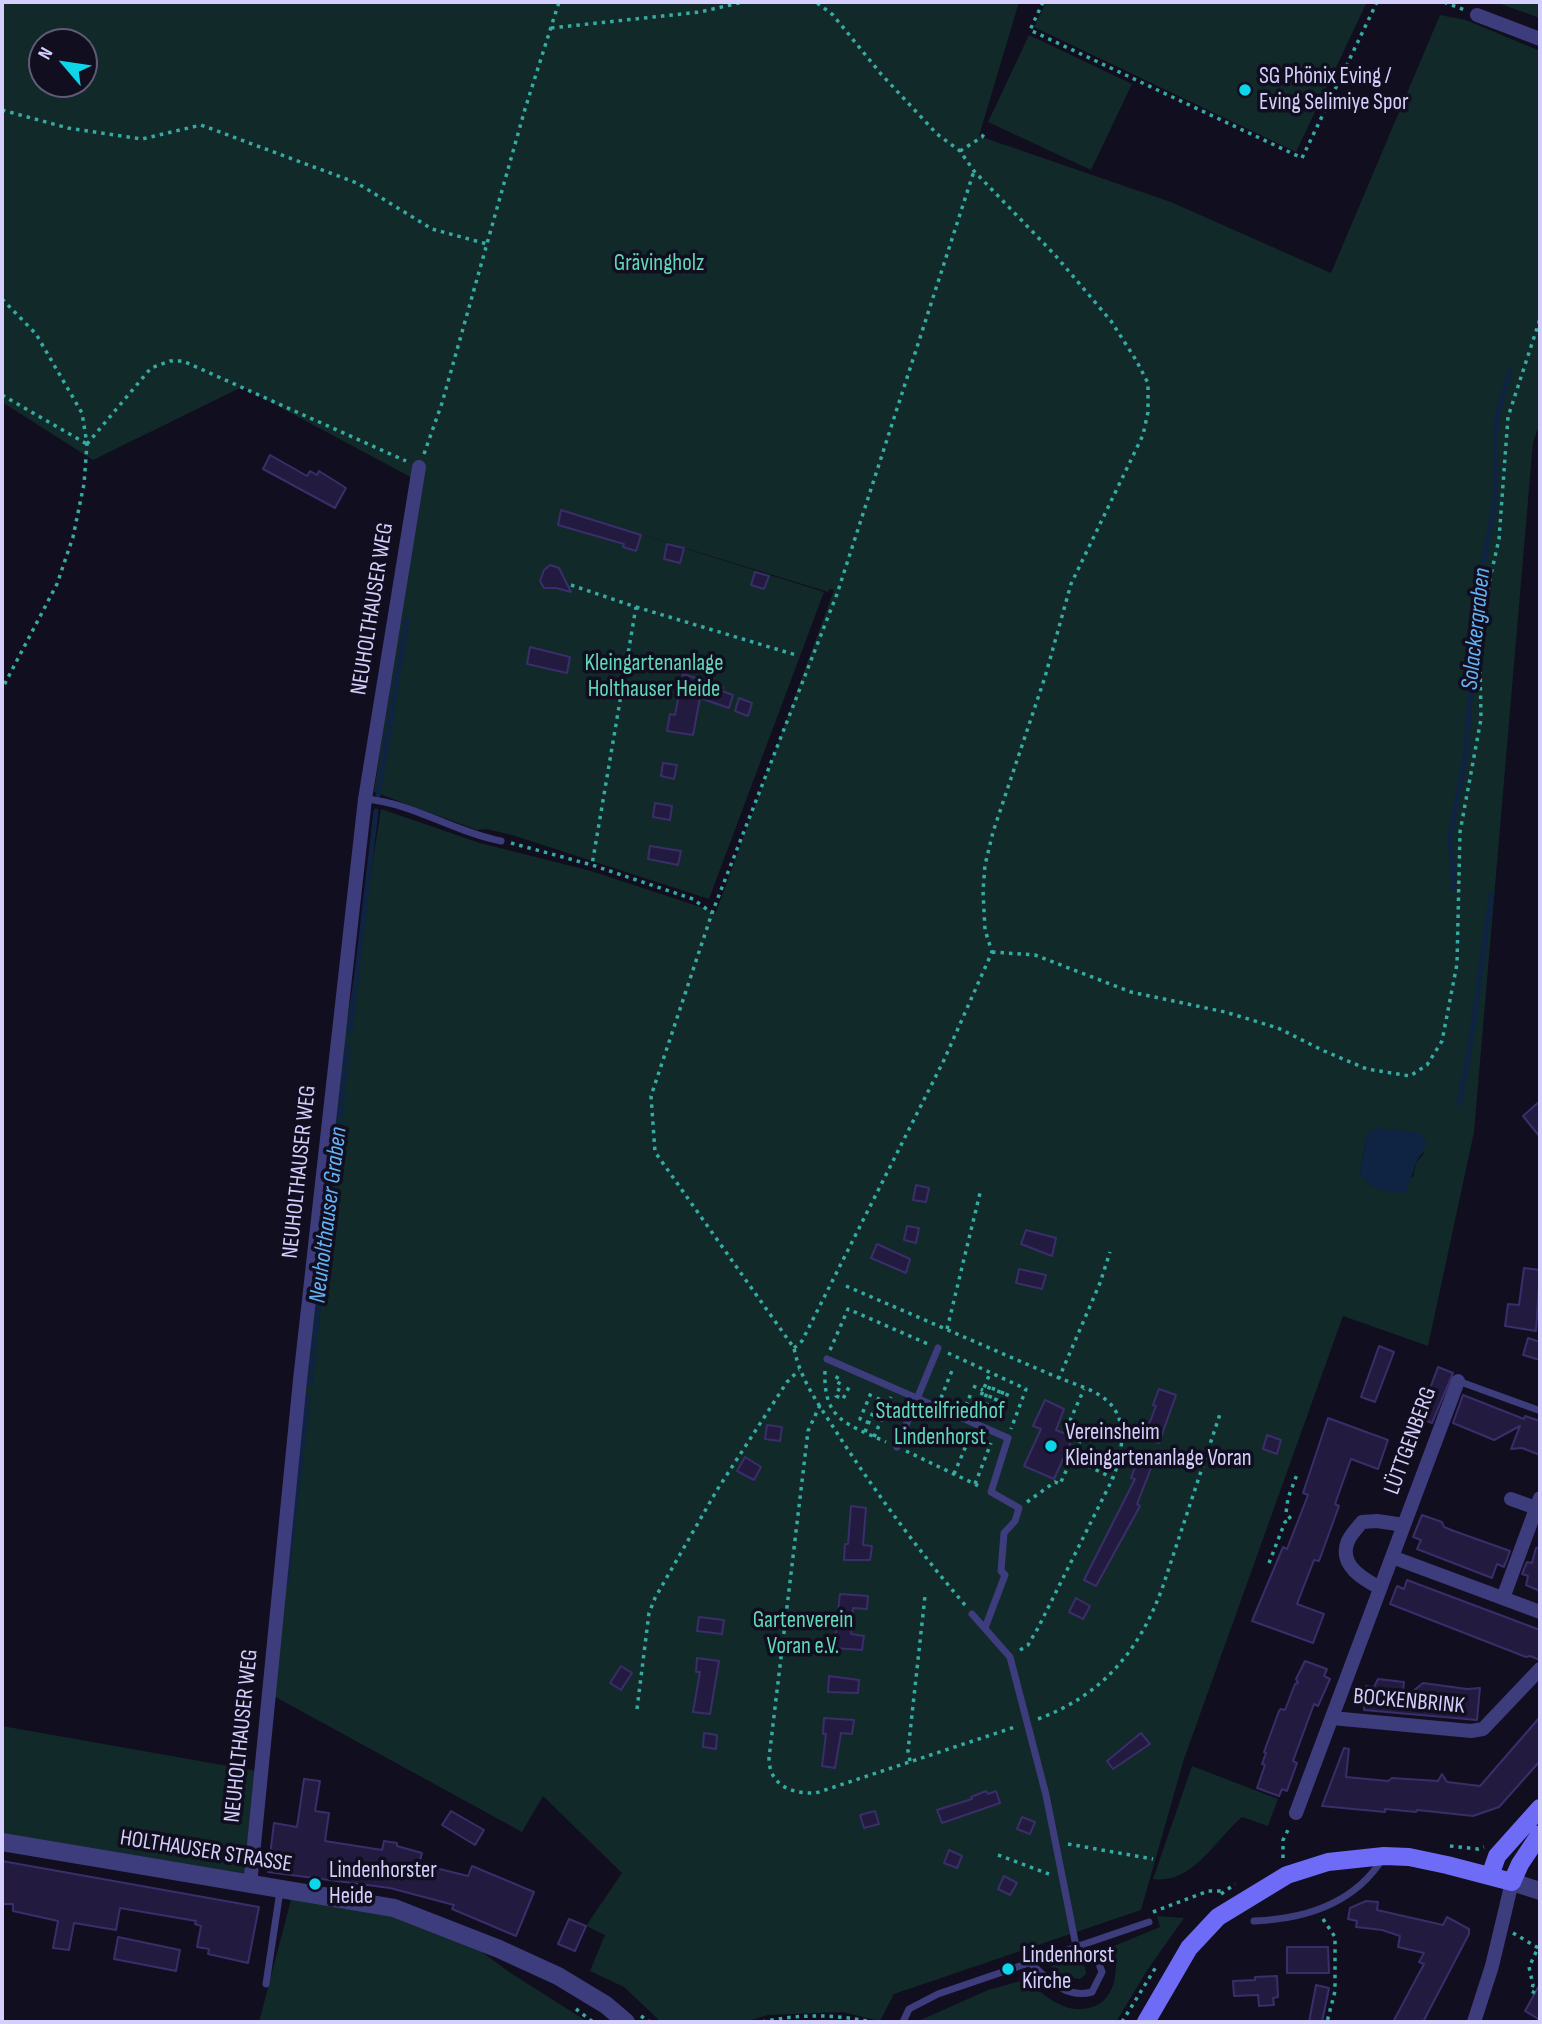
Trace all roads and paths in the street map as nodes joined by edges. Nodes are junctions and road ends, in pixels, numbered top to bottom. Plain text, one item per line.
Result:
1 (559, 2) edge
2 (743, 2) edge
3 (816, 2) edge
4 (1043, 2) edge
5 (1377, 2) edge
6 (1444, 2) edge
7 (1476, 15) joint
8 (551, 28) junction
9 (1540, 39) edge
10 (2, 110) edge
11 (984, 134) dead end
12 (960, 151) junction
13 (974, 170) junction
14 (486, 244) junction
15 (2, 299) edge
16 (1540, 319) edge
17 (2, 395) edge
18 (87, 443) junction
19 (419, 467) junction
20 (571, 586) dead end
21 (636, 607) junction
22 (796, 655) dead end
23 (2, 690) edge
24 (365, 799) junction
25 (500, 841) joint
26 (592, 865) junction
27 (712, 913) junction
28 (992, 952) junction
29 (981, 1189) dead end
30 (1110, 1252) dead end
31 (846, 1286) dead end
32 (947, 1329) junction
33 (794, 1348) junction
34 (938, 1348) junction
35 (827, 1359) junction
36 (843, 1365) junction
37 (953, 1368) dead end
38 (799, 1370) junction
39 (856, 1371) junction
40 (990, 1372) junction
41 (1059, 1378) junction
42 (1458, 1381) joint
43 (885, 1383) junction
44 (993, 1384) dead end
45 (973, 1386) dead end
46 (895, 1387) junction
47 (1005, 1389) joint
48 (1084, 1389) junction
49 (983, 1390) junction
50 (880, 1396) junction
51 (968, 1396) dead end
52 (918, 1398) junction
53 (979, 1401) junction
54 (965, 1404) dead end
55 (820, 1405) junction
56 (937, 1406) junction
57 (1538, 1410) dead end
58 (978, 1412) junction
59 (1220, 1414) dead end
60 (869, 1423) junction
61 (975, 1424) junction
62 (865, 1432) junction
63 (995, 1432) junction
64 (874, 1437) junction
65 (1008, 1437) junction
66 (897, 1447) junction
67 (1065, 1455) dead end
68 (1071, 1459) junction
69 (1298, 1472) dead end
70 (954, 1474) junction
71 (1113, 1478) junction
72 (975, 1484) junction
73 (991, 1492) junction
74 (1511, 1499) dead end
75 (1538, 1503) edge
76 (1019, 1508) junction
77 (1291, 1519) junction
78 (1298, 1522) dead end
79 (1404, 1525) junction
80 (1392, 1557) junction
81 (1269, 1563) dead end
82 (1380, 1588) junction
83 (925, 1596) dead end
84 (1503, 1598) junction
85 (1540, 1612) edge
86 (972, 1614) joint
87 (985, 1628) junction
88 (1010, 1657) junction
89 (1540, 1669) edge
90 (637, 1709) dead end
91 (1332, 1718) junction
92 (1027, 1723) junction
93 (911, 1761) junction
94 (1540, 1808) edge
95 (1296, 1813) joint
96 (1540, 1835) edge
97 (2, 1842) edge
98 (1055, 1842) junction
99 (998, 1854) dead end
100 (1384, 1856) junction
101 (1153, 1859) dead end
102 (1283, 1860) dead end
103 (1490, 1876) junction
104 (1062, 1877) junction
105 (1513, 1882) junction
106 (250, 1885) junction
107 (280, 1890) junction
108 (1540, 1891) edge
109 (1243, 1900) junction
110 (1318, 1911) junction
111 (1254, 1921) dead end
112 (1149, 1922) joint
113 (1511, 1931) dead end
114 (1076, 1946) junction
115 (1539, 1949) edge
116 (1029, 1962) junction
117 (266, 1984) dead end
118 (1535, 1993) dead end
119 (626, 2022) edge
120 (762, 2022) edge
121 (872, 2022) edge
122 (903, 2022) edge
123 (1146, 2022) edge
124 (1327, 2022) edge
125 (1474, 2022) edge

1 - 8 path
2 - 8 path
3 - 12 path
4 - 5 path
6 - 7 path
7 - 9 street
8 - 14 path
10 - 14 path
11 - 12 path
12 - 13 path
13 - 27 path
13 - 28 path
14 - 19 path
15 - 18 path
16 - 28 path
17 - 18 path
18 - 19 path
18 - 23 path
19 - 24 street, NEUHOLTHAUSER WEG
20 - 21 path
21 - 22 path
21 - 26 path
24 - 25 lane
24 - 106 street, NEUHOLTHAUSER WEG
25 - 26 path
26 - 27 path
27 - 33 path
28 - 33 path
29 - 32 path
30 - 41 path
31 - 32 path
32 - 41 path
33 - 38 path
34 - 35 path
34 - 40 path
34 - 52 lane
35 - 36 lane
35 - 62 path
36 - 39 lane
36 - 39 path
37 - 56 path
38 - 55 path
38 - 90 path
39 - 43 lane
40 - 49 path
40 - 65 path
41 - 48 path
42 - 57 lane, LÜTTGENBERG
42 - 79 street, LÜTTGENBERG
43 - 46 lane
43 - 50 path
44 - 58 path
45 - 49 path
46 - 52 lane
46 - 64 path
47 - 47 path
48 - 68 path
48 - 71 path
49 - 53 path
50 - 60 path
50 - 60 path
51 - 53 path
52 - 56 lane
52 - 66 lane
53 - 58 path
54 - 58 path
55 - 86 path
55 - 93 path
56 - 61 lane
59 - 92 path
60 - 62 path
61 - 63 lane
61 - 70 path
62 - 64 path
63 - 65 lane
63 - 72 path
64 - 66 path
65 - 73 lane
66 - 70 path
67 - 68 path
68 - 71 path
68 - 76 path
69 - 77 path
70 - 72 path
71 - 88 path
72 - 73 path
73 - 76 lane
74 - 75 street
75 - 84 street
76 - 87 lane
77 - 78 path
77 - 81 path
79 - 80 street, LÜTTGENBERG
79 - 82 street
80 - 82 street, LÜTTGENBERG
80 - 84 street
82 - 91 street, LÜTTGENBERG
83 - 93 path
84 - 85 street
86 - 87 lane
87 - 88 lane
88 - 92 lane
89 - 91 street, BOCKENBRINK
91 - 95 street, LÜTTGENBERG
92 - 93 path
92 - 98 lane
94 - 103 main road
95 - 102 path
96 - 105 main road
97 - 106 street, HOLTHAUSER STRASSE
98 - 101 path
98 - 104 lane
99 - 104 path
100 - 103 main road
100 - 109 main road
100 - 110 lane
103 - 105 main road
104 - 114 lane
105 - 108 street
105 - 125 street
106 - 107 street, HOLTHAUSER STRASSE
107 - 117 lane
107 - 119 street, HOLTHAUSER STRASSE
109 - 112 path
109 - 123 main road
110 - 111 lane
110 - 124 path
112 - 114 lane
113 - 115 path
114 - 116 lane
114 - 116 lane
115 - 118 path
116 - 122 lane
120 - 121 path

